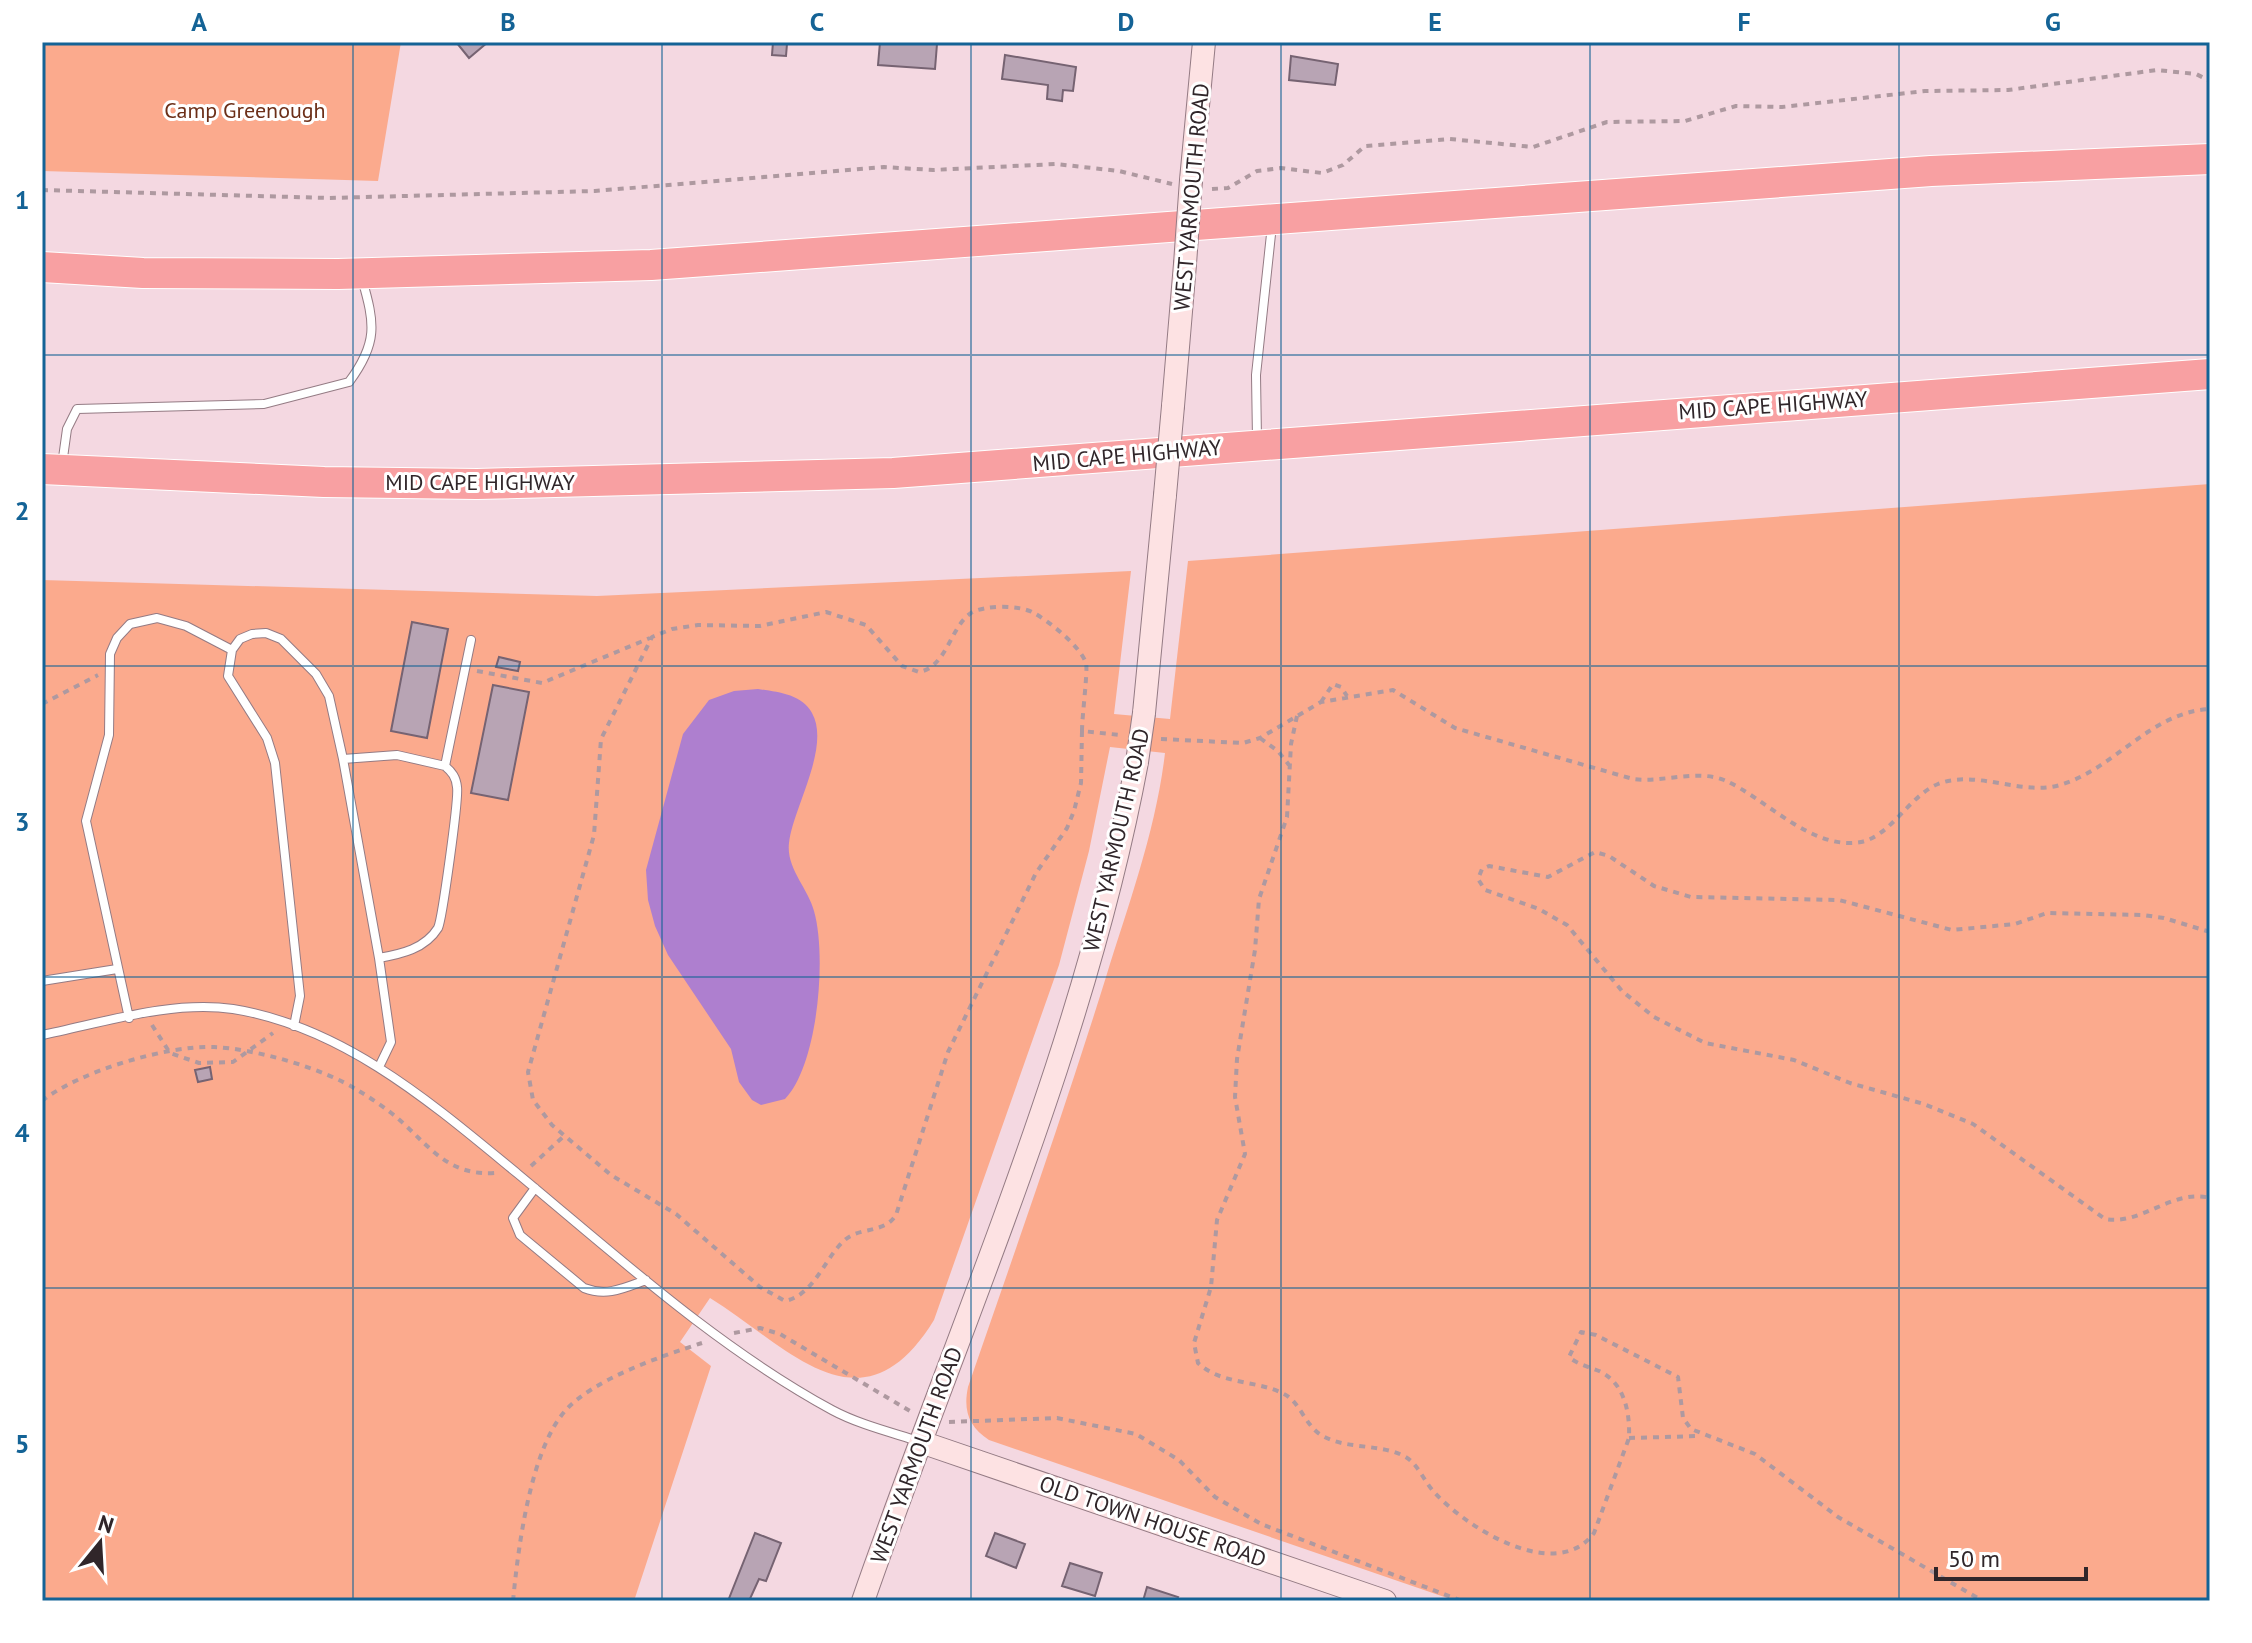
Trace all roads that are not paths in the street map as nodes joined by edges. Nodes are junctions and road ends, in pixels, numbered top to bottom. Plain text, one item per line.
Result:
1 (1204, 42) edge
2 (2210, 159) edge
3 (1273, 217) junction
4 (42, 267) edge
5 (360, 273) junction
6 (2210, 374) edge
7 (1257, 444) junction
8 (52, 469) edge
9 (471, 640) dead end
10 (232, 650) junction
11 (343, 759) junction
12 (445, 766) junction
13 (379, 958) junction
14 (117, 969) junction
15 (42, 981) edge
16 (129, 1018) junction
17 (290, 1025) junction
18 (42, 1035) edge
19 (379, 1067) junction
20 (535, 1188) junction
21 (646, 1280) junction
22 (921, 1442) junction
23 (863, 1601) edge
24 (1385, 1601) edge

1 - 22 main road, WEST YARMOUTH ROAD, bridge
2 - 3 highway
3 - 5 highway
3 - 7 lane
4 - 5 highway
5 - 8 lane
6 - 7 highway, MID CAPE HIGHWAY
7 - 8 highway, MID CAPE HIGHWAY
9 - 12 lane
10 - 11 lane
10 - 14 lane
10 - 17 lane
11 - 12 lane
11 - 13 lane
12 - 13 lane
13 - 19 lane
14 - 15 lane
14 - 16 lane
16 - 17 lane
16 - 18 lane
17 - 19 lane
19 - 20 lane
20 - 21 lane
20 - 21 lane
21 - 22 lane
22 - 23 main road, WEST YARMOUTH ROAD
22 - 24 main road, OLD TOWN HOUSE ROAD

